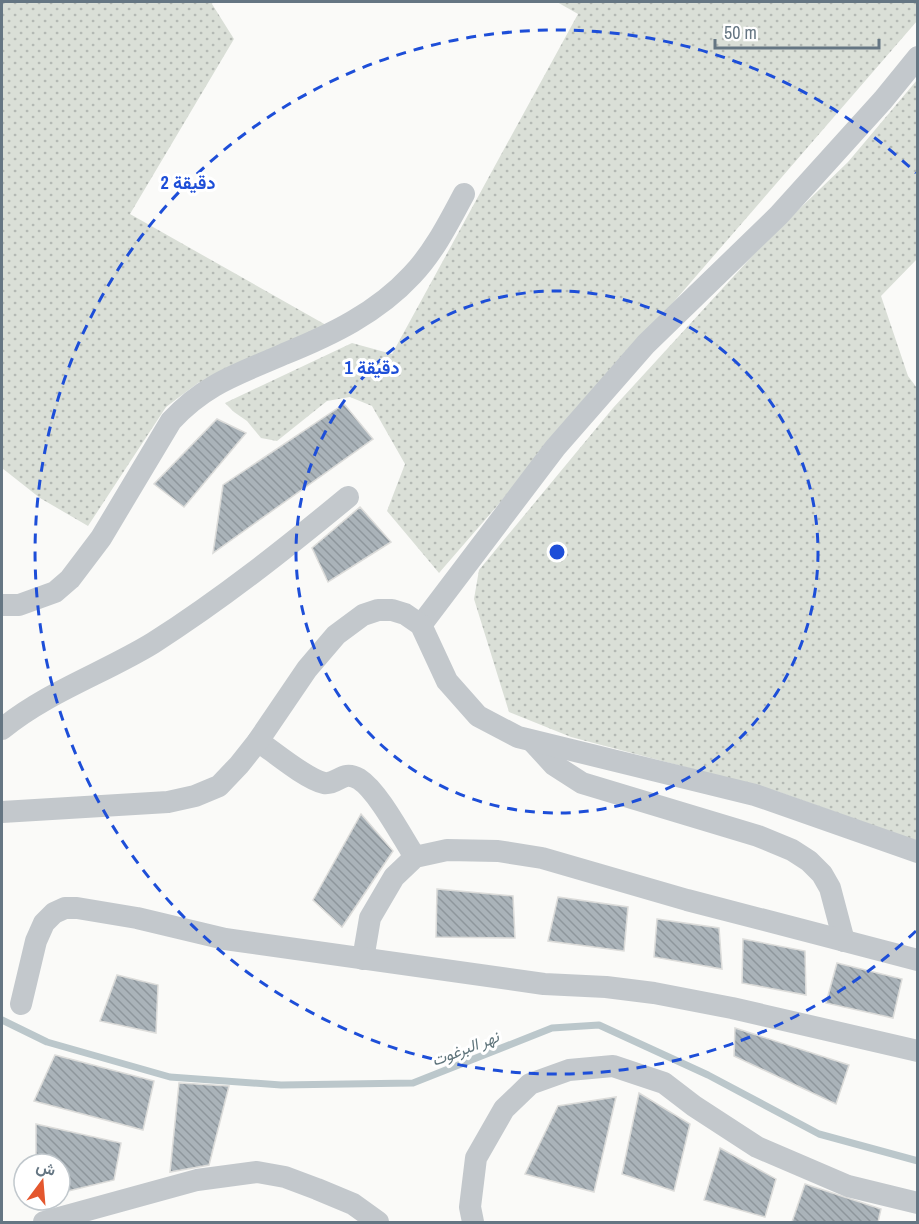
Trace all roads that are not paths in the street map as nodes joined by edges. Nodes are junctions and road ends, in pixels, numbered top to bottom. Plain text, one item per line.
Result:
1 (918, 57) edge
2 (464, 194) dead end
3 (348, 497) dead end
4 (2, 605) edge
5 (421, 625) junction
6 (2, 729) edge
7 (258, 741) junction
8 (532, 741) junction
9 (2, 812) edge
10 (918, 852) edge
11 (416, 857) junction
12 (844, 941) junction
13 (363, 959) junction
14 (918, 960) edge
15 (21, 1004) dead end
16 (918, 1051) edge
17 (918, 1203) edge
18 (44, 1222) edge
19 (378, 1222) edge
20 (473, 1222) edge

1 - 5 street
2 - 4 street
3 - 6 street
5 - 7 street
5 - 8 street
7 - 9 street
7 - 11 street
8 - 10 street
8 - 12 street
11 - 12 street
11 - 13 street
12 - 14 street
13 - 15 street
13 - 16 street
17 - 20 street
18 - 19 street

